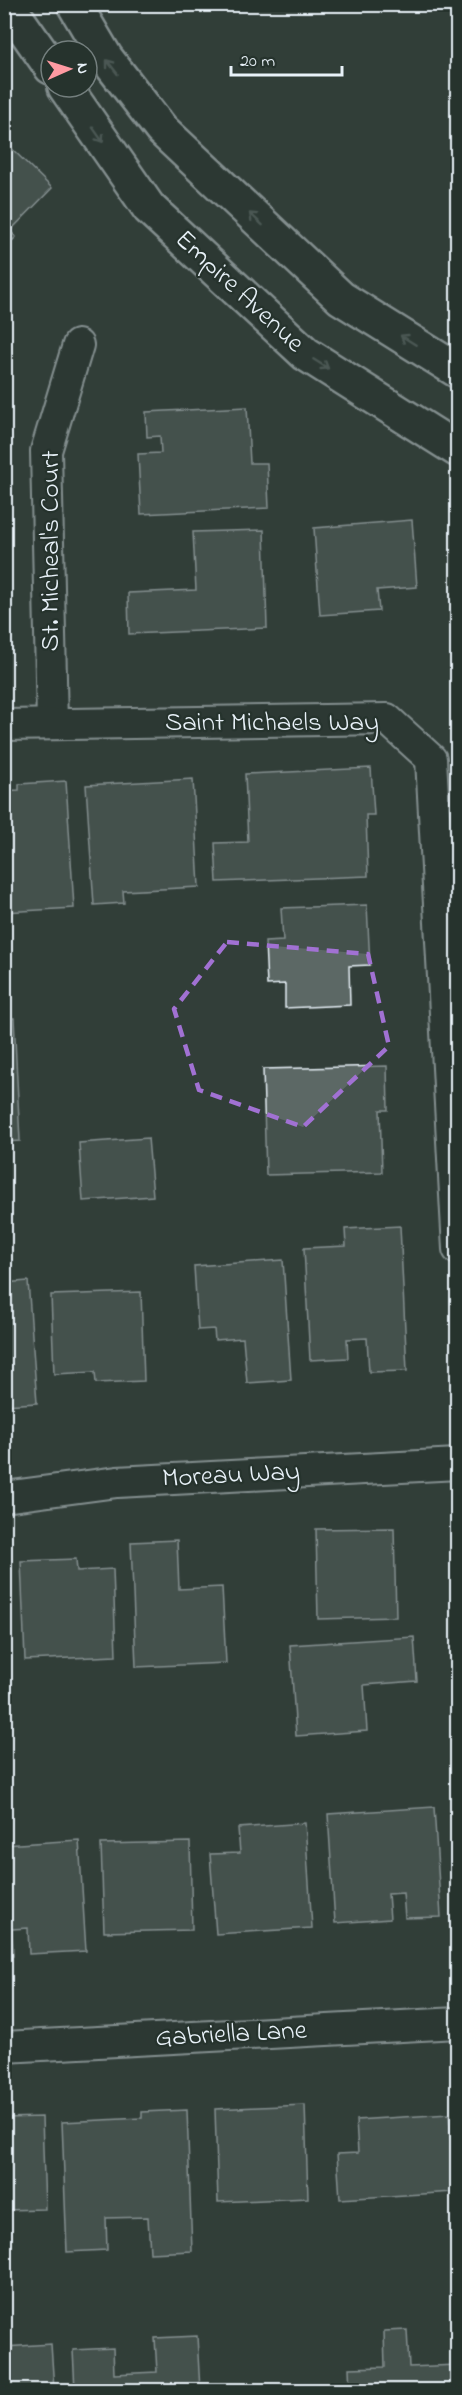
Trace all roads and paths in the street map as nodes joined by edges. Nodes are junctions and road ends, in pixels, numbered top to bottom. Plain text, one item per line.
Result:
1 (8, 4) edge
2 (74, 4) edge
3 (39, 49) edge
4 (73, 99) edge
5 (78, 345) dead end
6 (458, 371) edge
7 (458, 450) edge
8 (52, 724) junction
9 (4, 725) edge
10 (450, 976) edge
11 (458, 1249) edge
12 (458, 1464) edge
13 (4, 1497) edge
14 (458, 2024) edge
15 (4, 2047) edge

1 - 3 street
6 -> 2 street
4 -> 7 street, Empire Avenue
5 - 8 street, St. Micheal's Court
8 - 9 street, Saint Michaels Way
8 - 10 street, Saint Michaels Way
10 - 11 street, Saint Michaels Way
12 - 13 street, Moreau Way
14 - 15 street, Gabriella Lane

